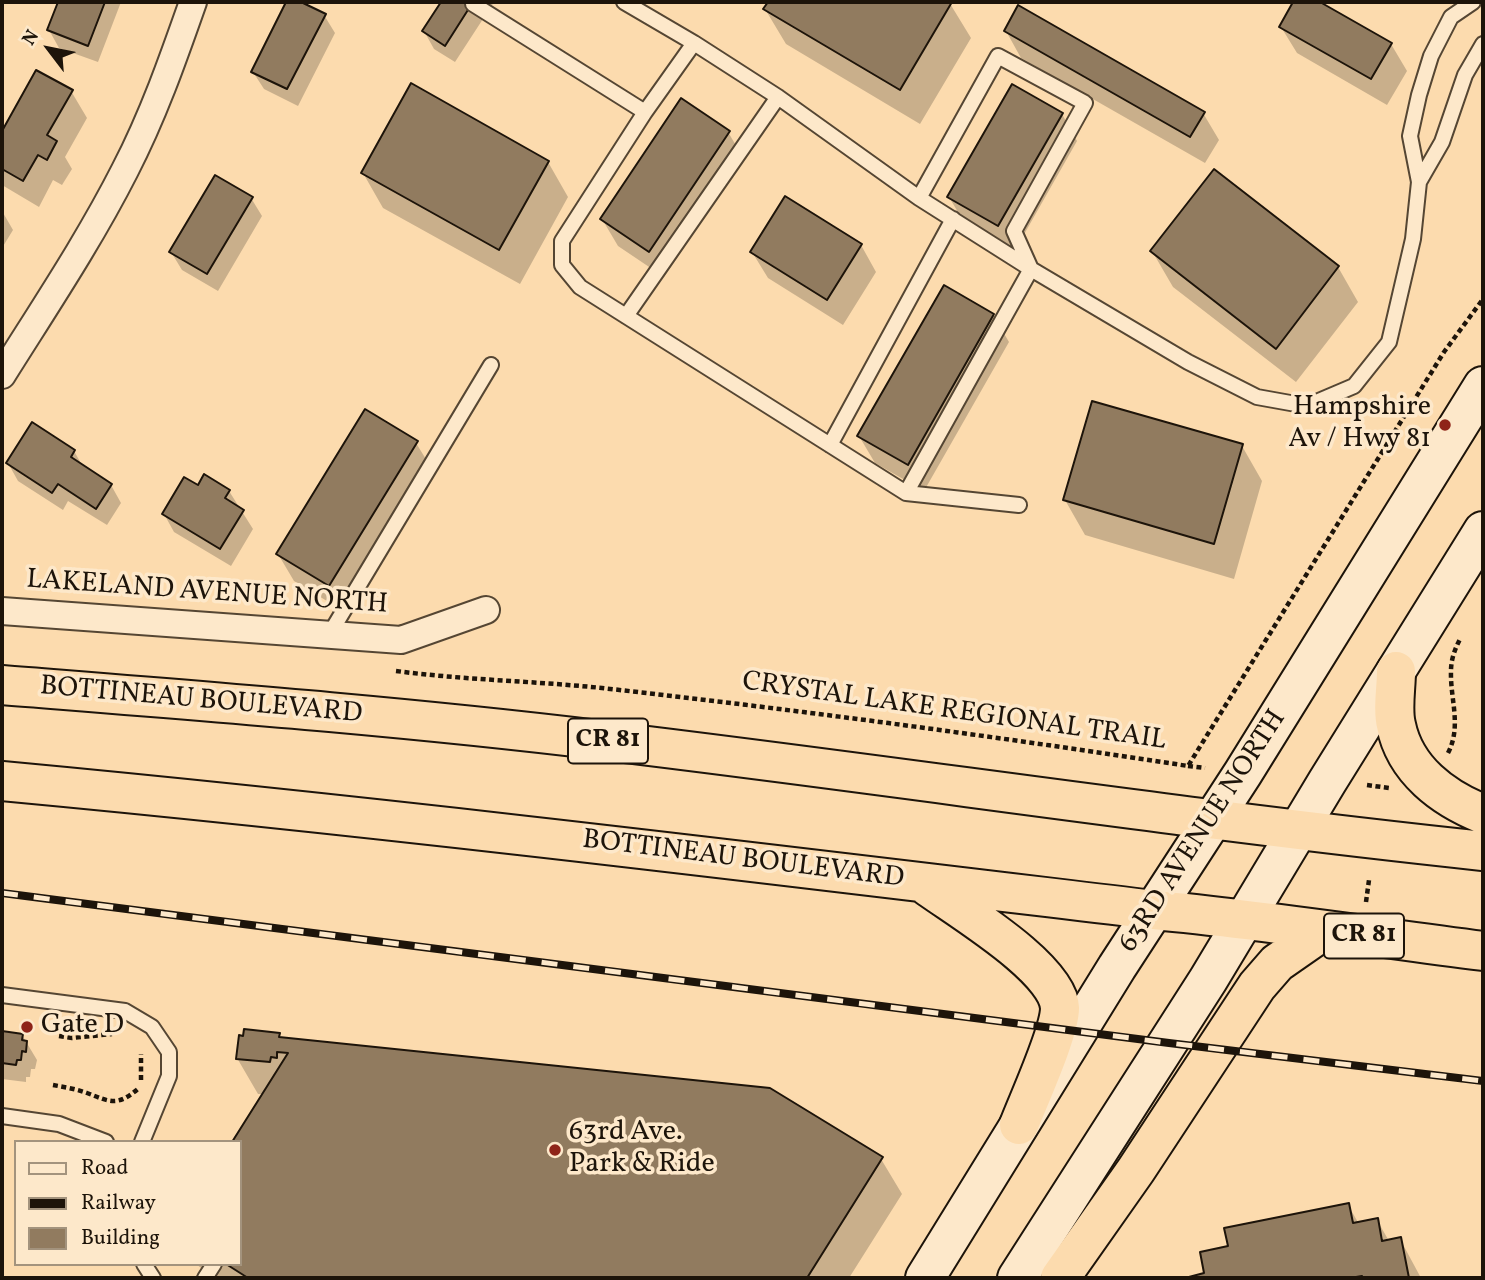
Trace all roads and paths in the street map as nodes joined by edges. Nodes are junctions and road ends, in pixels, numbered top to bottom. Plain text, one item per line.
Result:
1 (193, 2) edge
2 (475, 2) edge
3 (624, 2) edge
4 (1473, 2) edge
5 (694, 43) junction
6 (1483, 44) edge
7 (779, 97) junction
8 (645, 112) junction
9 (1419, 182) junction
10 (919, 198) junction
11 (953, 219) junction
12 (1031, 269) junction
13 (1483, 299) edge
14 (626, 316) junction
15 (491, 365) dead end
16 (2, 375) edge
17 (1483, 386) edge
18 (830, 445) junction
19 (906, 493) junction
20 (1019, 505) dead end
21 (1483, 531) edge
22 (486, 610) dead end
23 (2, 611) edge
24 (1463, 631) dead end
25 (329, 635) junction
26 (1396, 671) junction
27 (416, 674) dead end
28 (2, 685) edge
29 (1443, 760) dead end
30 (2, 781) edge
31 (1360, 784) dead end
32 (1392, 788) dead end
33 (1483, 814) edge
34 (1212, 820) junction
35 (1297, 831) junction
36 (1483, 851) edge
37 (1369, 880) dead end
38 (921, 882) junction
39 (1365, 907) dead end
40 (1154, 910) junction
41 (1245, 918) junction
42 (1322, 931) junction
43 (1483, 951) edge
44 (2, 995) edge
45 (122, 1033) dead end
46 (59, 1036) dead end
47 (141, 1048) dead end
48 (53, 1085) dead end
49 (2, 1116) edge
50 (1019, 1125) junction
51 (101, 1140) edge
52 (143, 1140) edge
53 (925, 1278) edge
54 (1017, 1278) edge
55 (1060, 1278) edge

1 - 16 street
2 - 8 lane
3 - 5 lane
4 - 9 lane
5 - 7 lane
5 - 8 lane
6 - 9 lane
7 - 10 lane
7 - 14 lane
8 - 14 lane
9 - 12 lane
10 - 11 lane
10 - 12 lane
11 - 12 lane
11 - 18 lane
12 - 19 lane
13 - 27 path, CRYSTAL LAKE REGIONAL TRAIL
14 - 18 lane
15 - 25 lane
17 - 34 street, 63RD AVENUE NORTH
18 - 19 lane
19 - 20 lane
21 - 26 street
22 - 25 street, LAKELAND AVENUE NORTH
23 - 25 street, LAKELAND AVENUE NORTH
24 - 29 path
26 - 33 highway
26 - 35 street
28 - 34 highway, BOTTINEAU BOULEVARD / CR 81
30 - 38 highway, BOTTINEAU BOULEVARD / CR 81
31 - 32 path
34 - 35 highway, BOTTINEAU BOULEVARD / CR 81
34 - 40 street, 63RD AVENUE NORTH
35 - 36 highway, BOTTINEAU BOULEVARD / CR 81
35 - 41 street
37 - 39 path
38 - 40 highway, BOTTINEAU BOULEVARD / CR 81
38 - 50 highway
40 - 41 highway, BOTTINEAU BOULEVARD / CR 81
40 - 50 street, 63RD AVENUE NORTH
41 - 42 highway, BOTTINEAU BOULEVARD / CR 81
41 - 54 street
42 - 43 highway, BOTTINEAU BOULEVARD / CR 81
42 - 55 highway
44 - 52 lane
45 - 46 path
47 - 48 path
49 - 51 lane
50 - 53 street, 63RD AVENUE NORTH

